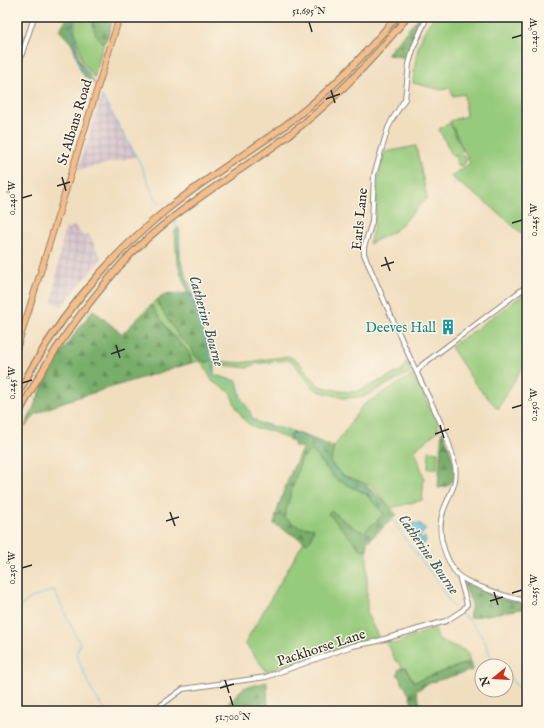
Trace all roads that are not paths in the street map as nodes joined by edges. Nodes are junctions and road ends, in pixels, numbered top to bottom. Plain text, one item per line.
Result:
1 (34, 17) edge
2 (118, 17) edge
3 (396, 17) edge
4 (407, 17) edge
5 (427, 17) edge
6 (17, 68) edge
7 (527, 286) edge
8 (17, 348) edge
9 (413, 364) junction
10 (422, 365) junction
11 (417, 372) junction
12 (17, 396) edge
13 (17, 417) edge
14 (459, 576) junction
15 (527, 601) edge
16 (153, 711) edge

1 - 6 street
2 - 8 main road, St Albans Road
3 - 12 highway
4 - 13 highway
5 - 9 street, Earls Lane
7 - 10 street
9 - 10 street
9 - 11 street, Earls Lane
10 - 11 street
11 - 14 street, Earls Lane
14 - 15 street
14 - 16 street, Packhorse Lane

